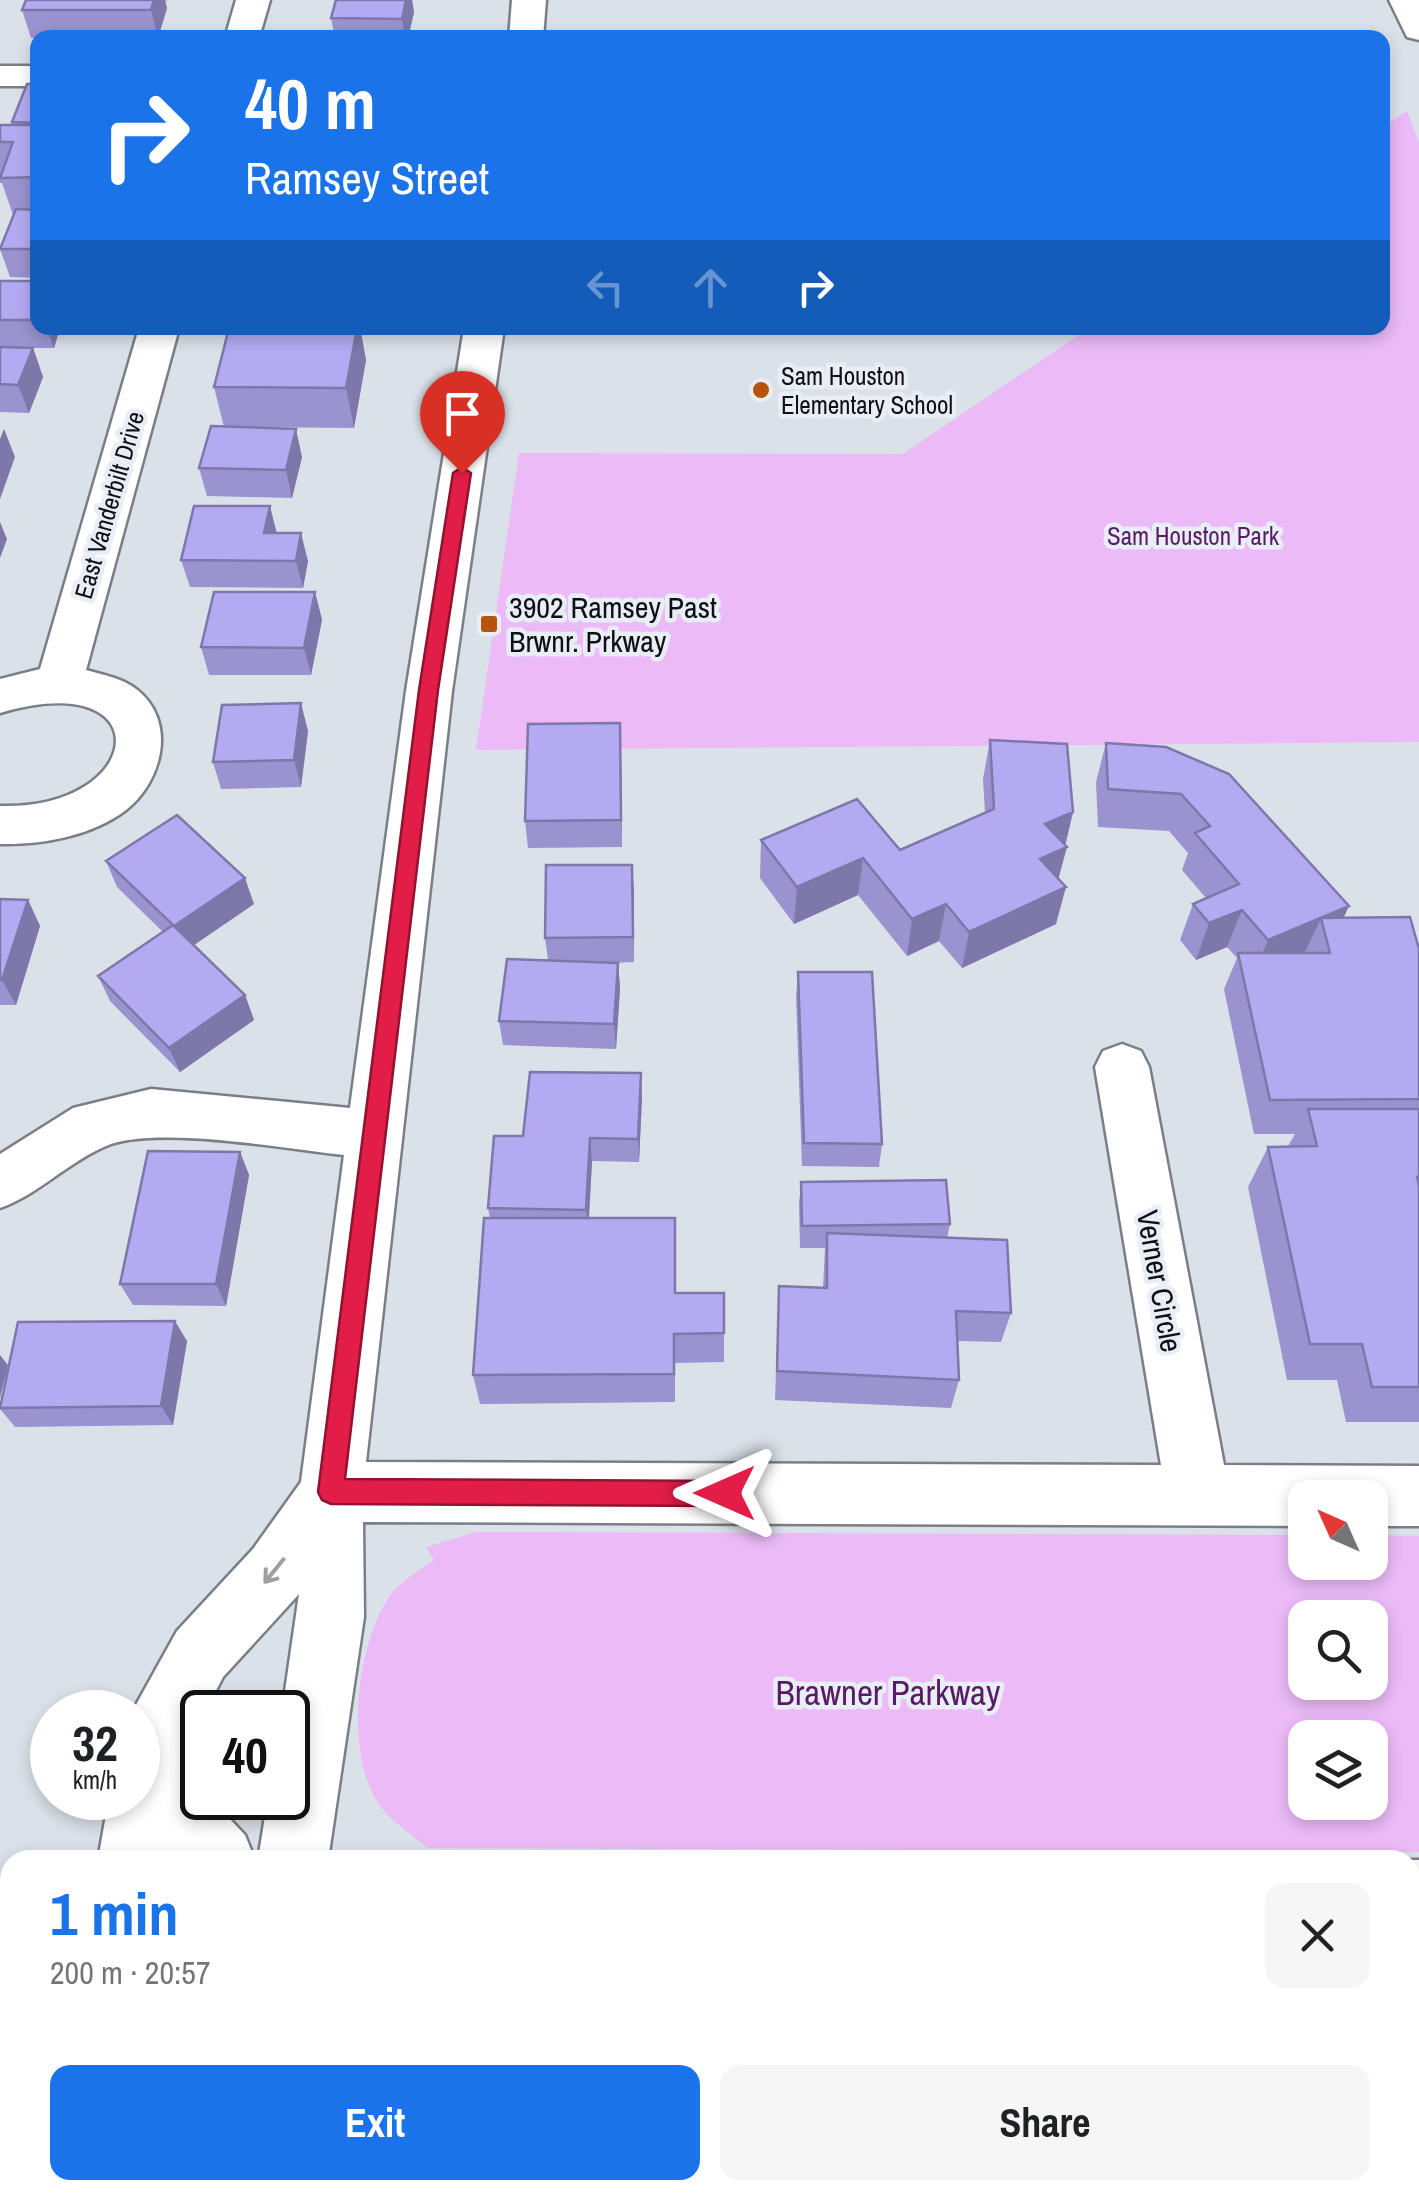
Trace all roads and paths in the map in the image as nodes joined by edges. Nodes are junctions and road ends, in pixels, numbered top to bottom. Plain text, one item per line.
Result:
1 (252, 0) edge
2 (529, 0) edge
3 (1406, 0) edge
4 (244, 30) edge
5 (527, 30) edge
6 (1419, 30) edge
7 (0, 76) edge
8 (30, 76) edge
9 (157, 335) edge
10 (483, 335) edge
11 (58, 684) junction
12 (0, 696) edge
13 (0, 825) edge
14 (1122, 1067) dead end
15 (375, 1134) junction
16 (0, 1184) edge
17 (331, 1492) junction
18 (1198, 1496) junction
19 (1419, 1496) edge
20 (160, 1729) edge
21 (160, 1756) edge
22 (140, 1820) edge
23 (135, 1850) edge
24 (210, 1850) edge
25 (295, 1850) edge

1 - 4 street
2 - 5 street
3 - 6 street
7 - 8 street
9 - 11 street, East Vanderbilt Drive
10 - 15 street
11 - 12 street
11 - 13 street
14 - 18 street, Verner Circle
15 - 16 street
15 - 17 street
17 - 18 street
17 -> 20 street
17 - 25 street
18 - 19 street
21 - 24 street
22 - 23 street

